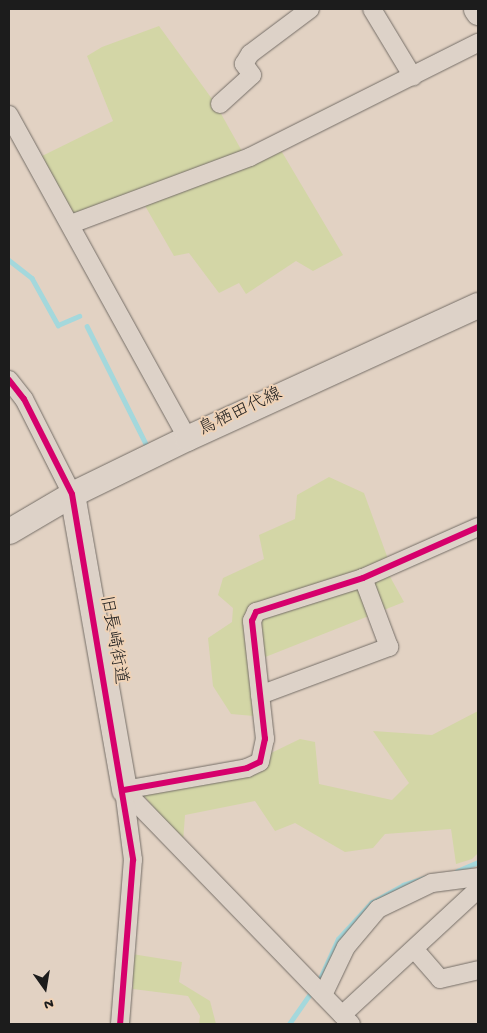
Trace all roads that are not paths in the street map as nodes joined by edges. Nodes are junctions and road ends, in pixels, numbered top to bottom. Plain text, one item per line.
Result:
1 (310, 9) edge
2 (372, 9) edge
3 (476, 9) edge
4 (478, 12) edge
5 (478, 44) edge
6 (413, 77) junction
7 (220, 104) dead end
8 (9, 115) edge
9 (71, 224) junction
10 (478, 305) edge
11 (9, 380) edge
12 (187, 438) junction
13 (72, 494) junction
14 (478, 526) edge
15 (9, 531) edge
16 (362, 578) junction
17 (260, 695) junction
18 (124, 790) junction
19 (478, 877) edge
20 (478, 889) edge
21 (415, 950) junction
22 (478, 970) edge
23 (323, 995) junction
24 (347, 1019) edge
25 (120, 1024) edge

1 - 7 street
2 - 6 street
3 - 4 main road
5 - 6 street
6 - 9 street
8 - 9 street
9 - 12 street
10 - 12 main road, 鳥栖田代線
11 - 13 street
12 - 13 main road, 鳥栖田代線
13 - 15 main road, 鳥栖田代線
13 - 18 main road, 旧長崎街道
14 - 16 street
16 - 17 street
16 - 17 street
17 - 18 street
18 - 23 street
18 - 25 street
19 - 23 street
20 - 21 street
21 - 22 street
21 - 24 street
23 - 24 street

